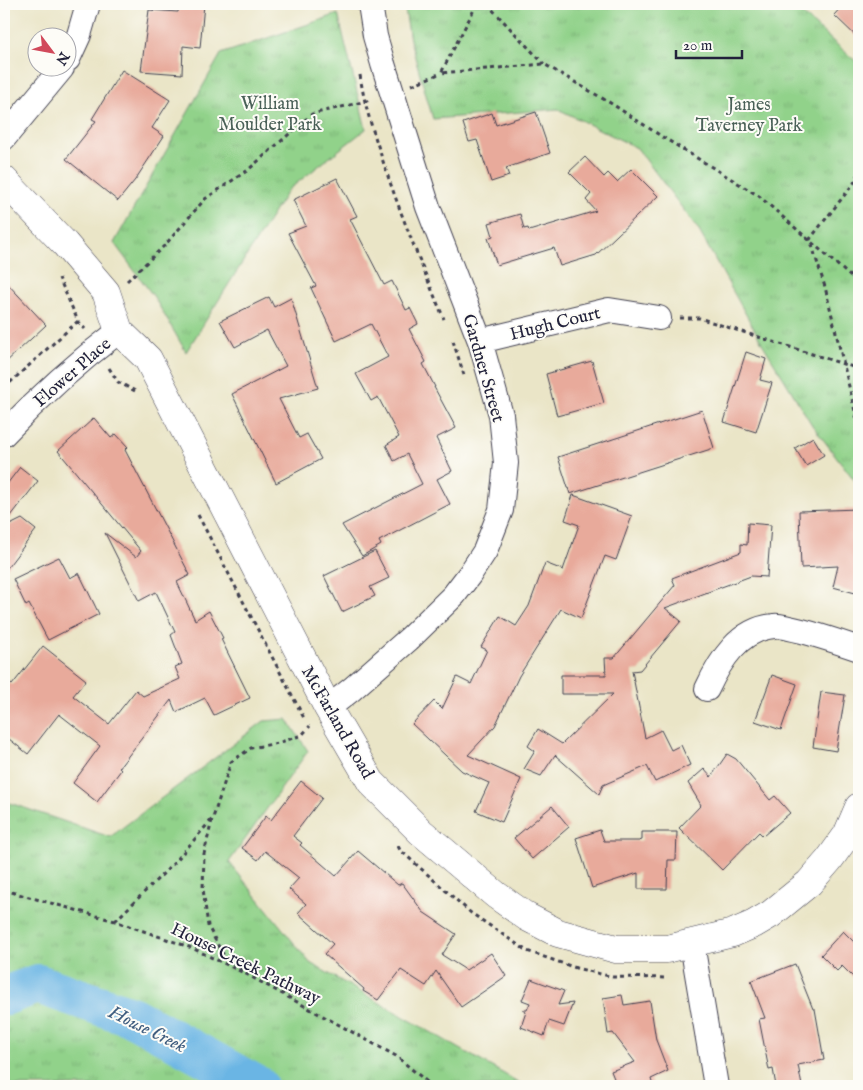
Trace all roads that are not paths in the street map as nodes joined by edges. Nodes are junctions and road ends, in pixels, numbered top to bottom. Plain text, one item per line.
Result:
1 (88, 4) edge
2 (370, 4) edge
3 (78, 37) edge
4 (54, 78) edge
5 (4, 138) edge
6 (4, 180) edge
7 (659, 318) road end
8 (119, 331) junction
9 (480, 342) junction
10 (4, 434) edge
11 (859, 648) edge
12 (707, 689) dead end
13 (328, 708) junction
14 (859, 807) edge
15 (692, 944) junction
16 (716, 1086) edge

1 - 3 street
2 - 9 street, Gardner Street
4 - 5 street
6 - 8 street, McFarland Road
7 - 9 street, Hugh Court
8 - 10 street, Flower Place
8 - 13 street, McFarland Road
9 - 13 street, Gardner Street
11 - 12 street
13 - 15 street, McFarland Road
14 - 15 street, McFarland Road
15 - 16 street

